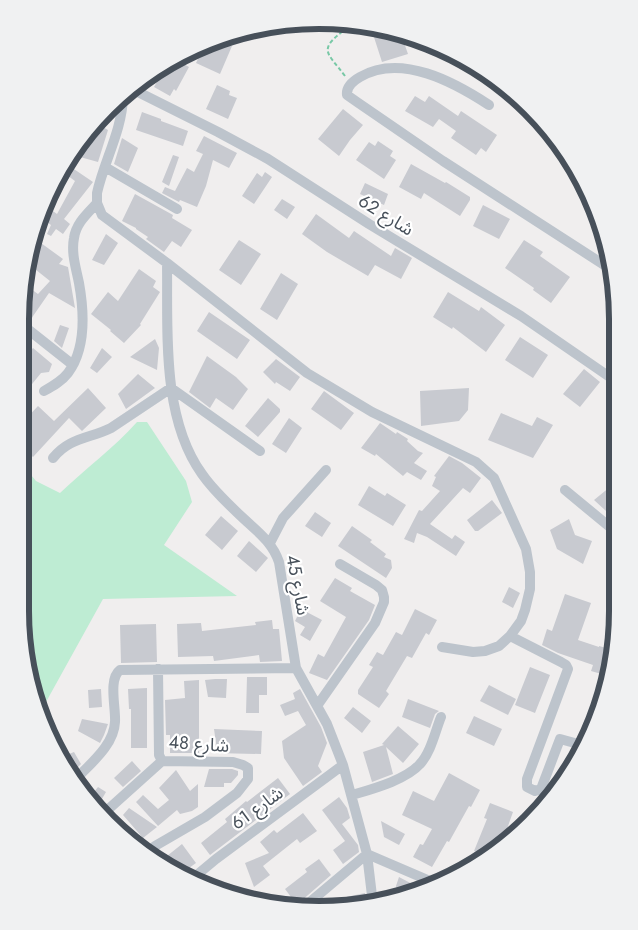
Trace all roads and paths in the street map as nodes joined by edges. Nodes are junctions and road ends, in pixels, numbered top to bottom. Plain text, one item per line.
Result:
1 (345, 30) edge
2 (351, 84) junction
3 (138, 92) edge
4 (489, 105) dead end
5 (122, 107) edge
6 (105, 167) junction
7 (97, 203) junction
8 (177, 209) dead end
9 (167, 263) junction
10 (604, 265) edge
11 (29, 330) edge
12 (73, 365) junction
13 (609, 377) edge
14 (171, 388) junction
15 (44, 391) dead end
16 (260, 451) dead end
17 (53, 458) dead end
18 (326, 470) dead end
19 (565, 490) dead end
20 (609, 526) edge
21 (270, 543) junction
22 (340, 564) dead end
23 (510, 636) junction
24 (442, 647) dead end
25 (296, 668) junction
26 (158, 669) junction
27 (317, 706) junction
28 (441, 717) dead end
29 (577, 744) edge
30 (162, 761) junction
31 (344, 765) junction
32 (80, 775) edge
33 (352, 795) junction
34 (108, 810) edge
35 (152, 848) edge
36 (367, 854) junction
37 (198, 874) edge
38 (428, 880) edge
39 (372, 897) edge
40 (311, 901) edge

1 - 2 path
2 - 4 street
2 - 10 street
3 - 13 street, شارع 62
5 - 6 street
6 - 7 street
6 - 8 street
7 - 9 street
7 - 12 street
9 - 14 street, شارع 45
9 - 23 street
11 - 12 street
12 - 15 street
14 - 16 street
14 - 17 street
14 - 21 street, شارع 45
18 - 21 street
19 - 20 street
21 - 25 street, شارع 45
22 - 27 street
23 - 24 street
23 - 29 street
25 - 26 street
25 - 27 street, شارع 45
26 - 30 street, شارع 48
26 - 32 street
27 - 31 street, شارع 45
28 - 33 street
30 - 34 street
30 - 35 street, شارع 48
31 - 33 street, شارع 45
31 - 37 street, شارع 61
33 - 36 street, شارع 45
36 - 38 street
36 - 39 street, شارع 45
36 - 40 street

